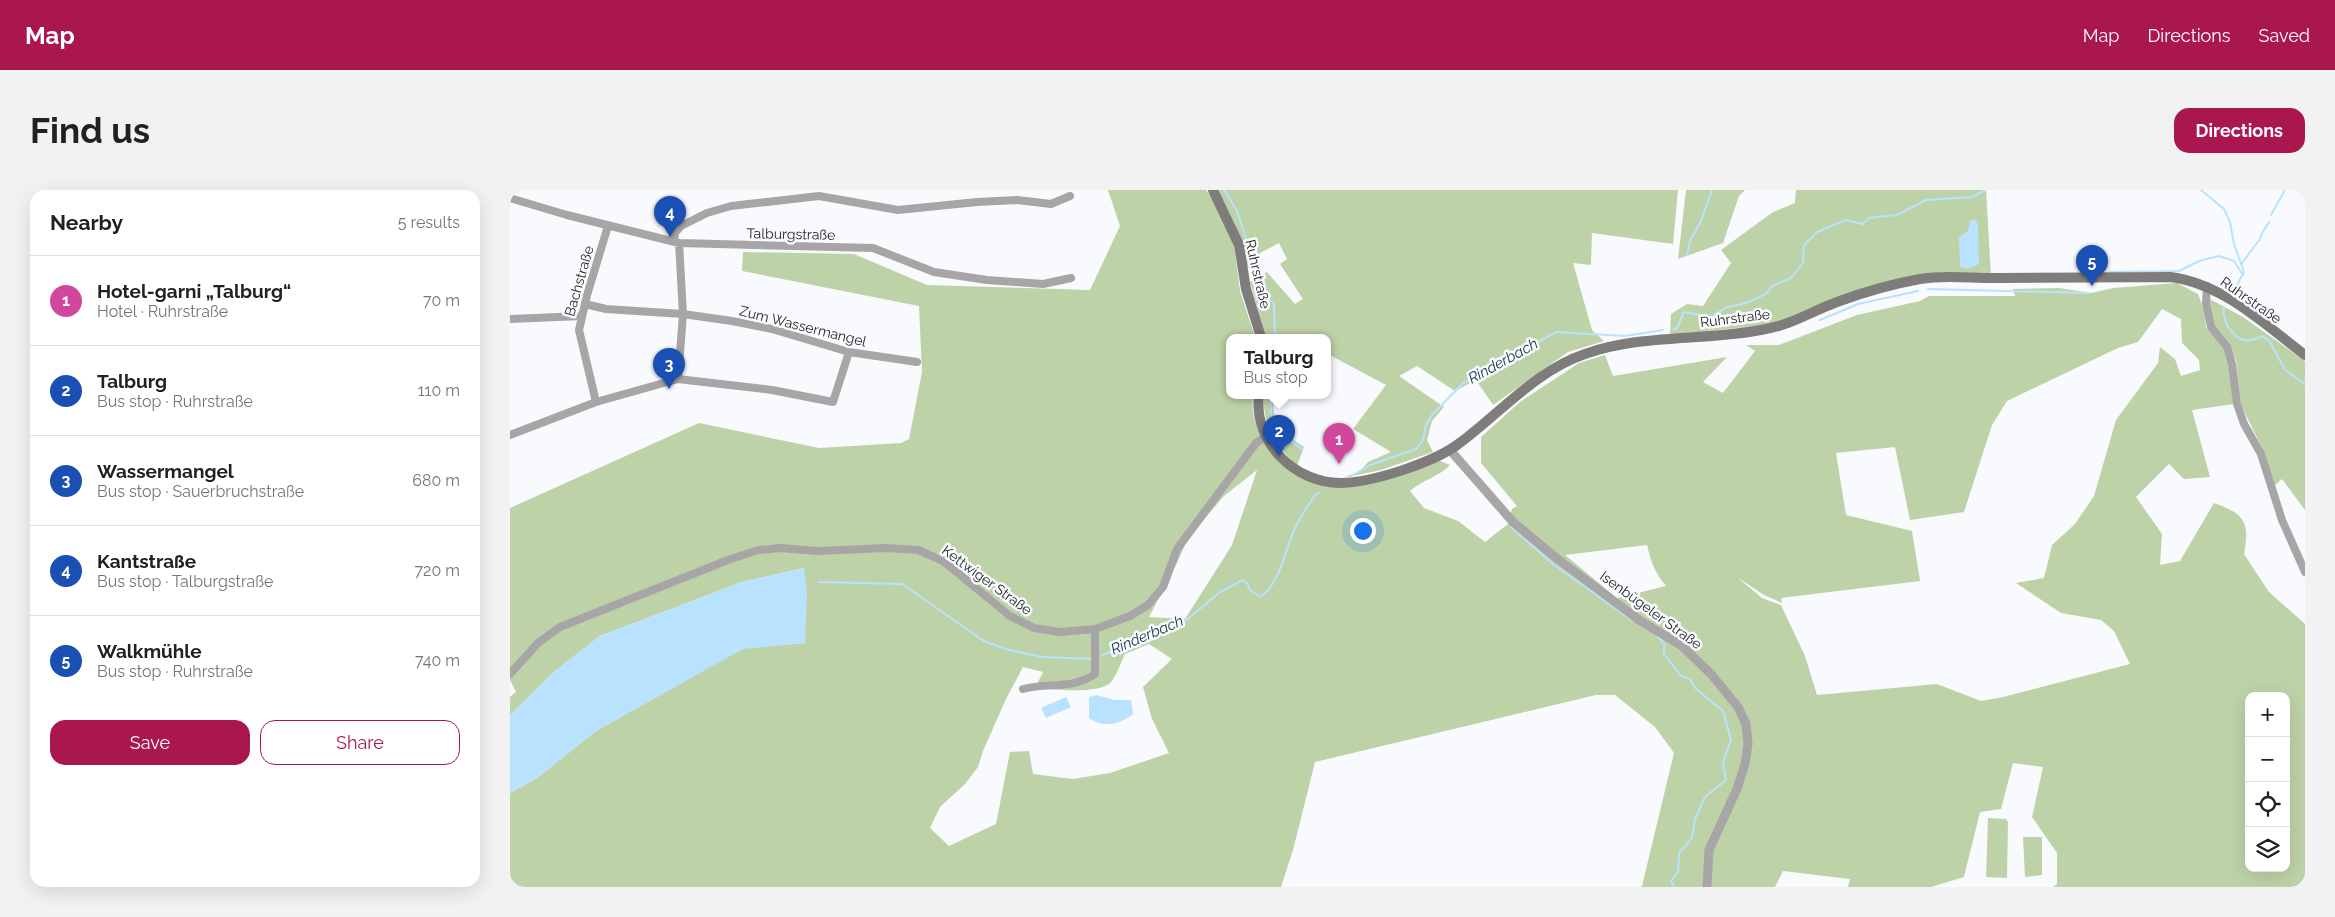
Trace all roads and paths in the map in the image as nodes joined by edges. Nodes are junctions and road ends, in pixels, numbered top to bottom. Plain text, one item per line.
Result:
1 (1213, 190) edge
2 (1070, 196) dead end
3 (510, 198) edge
4 (608, 226) junction
5 (676, 243) junction
6 (1071, 278) dead end
7 (2208, 286) junction
8 (585, 304) junction
9 (683, 314) junction
10 (582, 316) junction
11 (510, 318) edge
12 (1260, 334) edge
13 (849, 352) junction
14 (2305, 355) edge
15 (917, 362) dead end
16 (678, 379) junction
17 (1259, 399) edge
18 (596, 402) junction
19 (510, 435) edge
20 (1266, 435) junction
21 (1450, 450) junction
22 (2305, 572) edge
23 (1095, 629) junction
24 (510, 674) edge
25 (1023, 689) dead end
26 (1707, 887) edge

1 - 12 main road, Ruhrstraße
2 - 5 street
3 - 4 street, Talburgstraße
4 - 5 street, Talburgstraße
4 - 8 street, Bachstraße
5 - 6 street, Talburgstraße
5 - 9 street
7 - 14 main road, Ruhrstraße
7 - 21 main road, Ruhrstraße
7 - 22 street
8 - 9 street, Zum Wassermangel
8 - 10 street, Bachstraße
9 - 13 street, Zum Wassermangel
9 - 16 street
10 - 11 street
10 - 18 street, Bachstraße
13 - 15 street, Zum Wassermangel
13 - 16 street
16 - 18 street
17 - 20 main road, Ruhrstraße
18 - 19 street
20 - 21 main road, Ruhrstraße
20 - 23 street, Kettwiger Straße
21 - 26 street, Isenbügeler Straße
23 - 24 street, Kettwiger Straße
23 - 25 street

